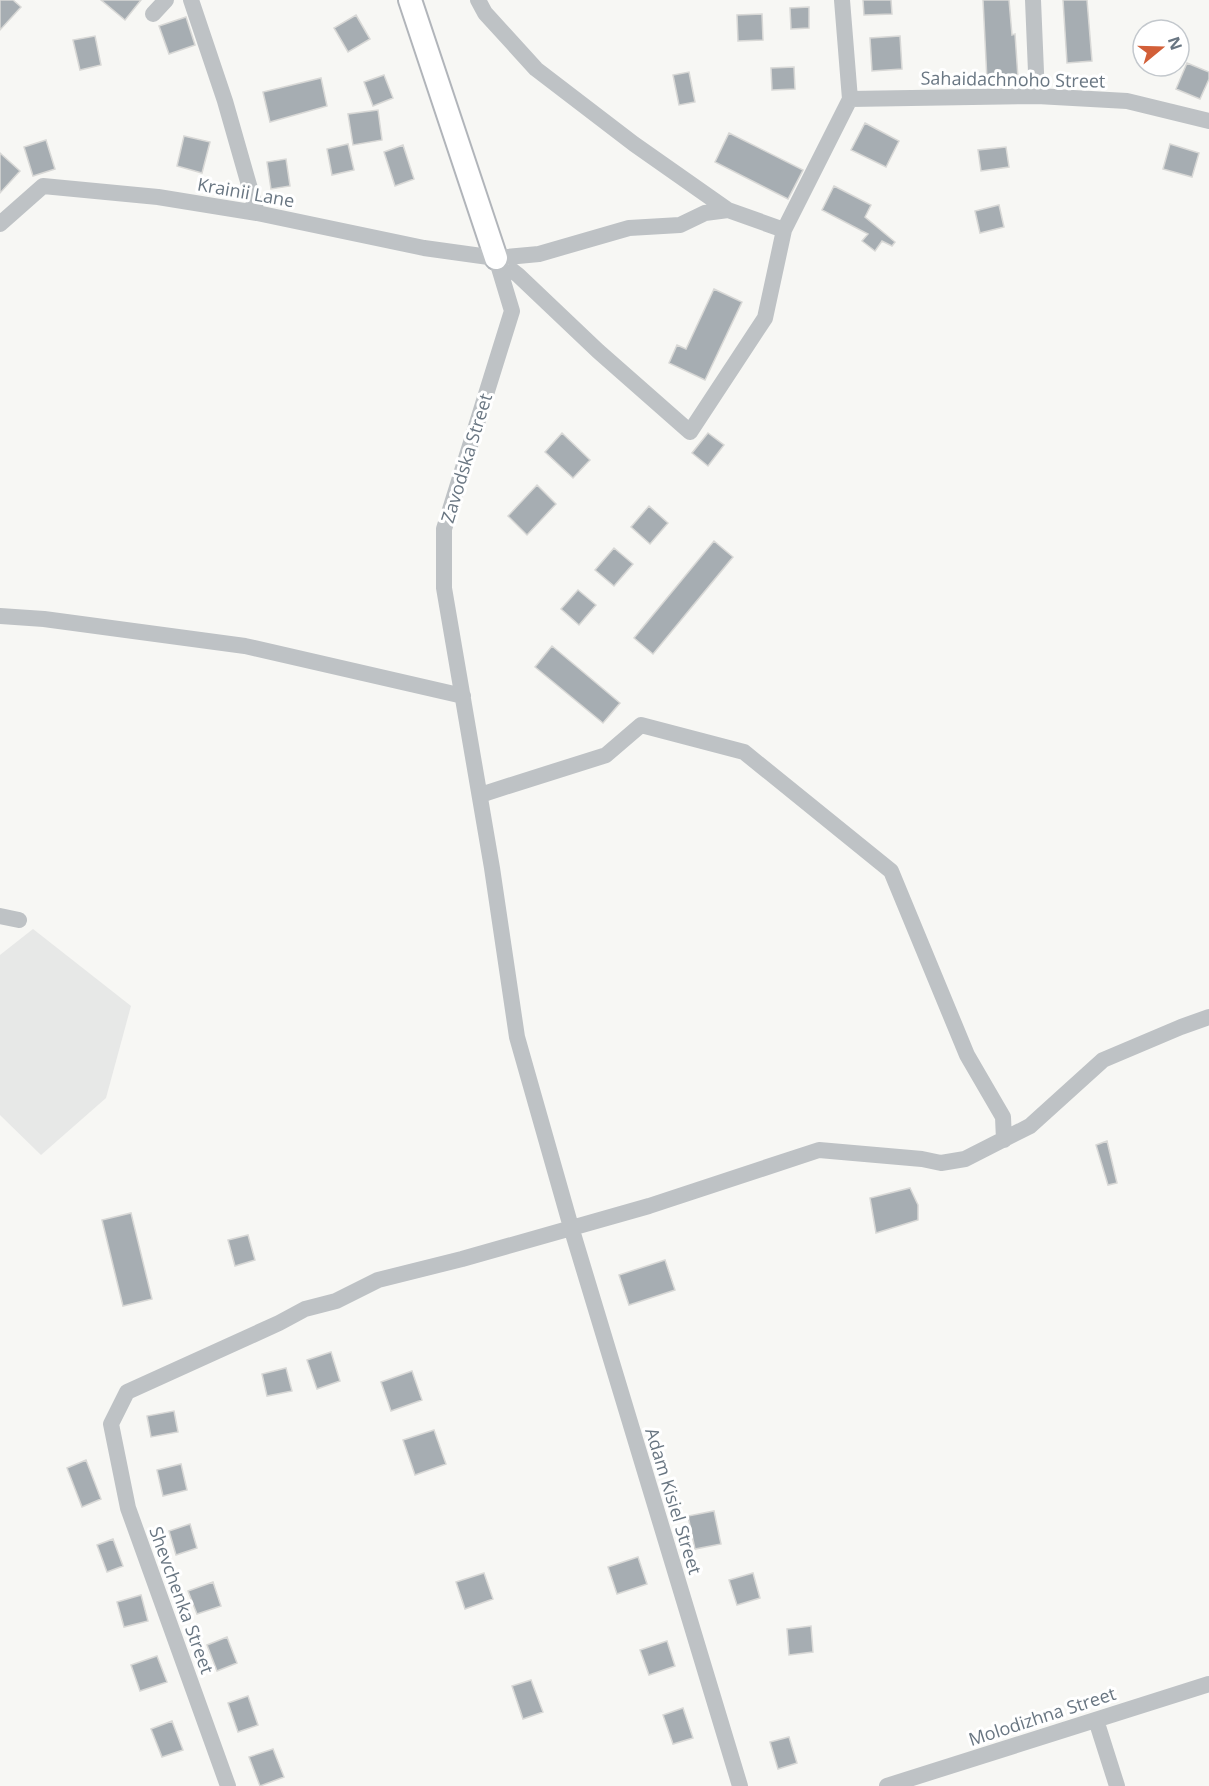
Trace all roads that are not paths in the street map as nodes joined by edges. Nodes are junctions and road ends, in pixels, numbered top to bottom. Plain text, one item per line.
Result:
1 (166, 0) edge
2 (191, 0) edge
3 (410, 0) edge
4 (478, 0) edge
5 (842, 0) edge
6 (1034, 0) edge
7 (153, 14) dead end
8 (1037, 96) junction
9 (850, 99) junction
10 (1209, 121) edge
11 (728, 210) junction
12 (257, 213) junction
13 (0, 224) edge
14 (784, 230) junction
15 (496, 258) junction
16 (0, 616) edge
17 (463, 696) junction
18 (481, 800) junction
19 (0, 916) edge
20 (19, 920) dead end
21 (1209, 1017) edge
22 (1004, 1140) junction
23 (571, 1227) junction
24 (1209, 1684) edge
25 (1096, 1720) junction
26 (228, 1786) edge
27 (740, 1786) edge
28 (886, 1786) edge
29 (1117, 1786) edge

1 - 7 street
2 - 12 street
3 - 15 street, Zavodska Street
4 - 11 street
5 - 9 street
6 - 8 street
8 - 9 street, Sahaidachnoho Street
8 - 10 street, Sahaidachnoho Street
9 - 14 street
11 - 14 street
11 - 15 street, Krainii Lane
12 - 13 street, Krainii Lane
12 - 15 street, Krainii Lane
14 - 15 street
15 - 17 street, Zavodska Street
16 - 17 street
17 - 18 street, Zavodska Street
18 - 22 street
18 - 23 street, Adam Kisiel Street
19 - 20 street
21 - 22 street
22 - 23 street
23 - 26 street, Shevchenka Street
23 - 27 street, Adam Kisiel Street
24 - 25 street, Molodizhna Street
25 - 28 street, Molodizhna Street
25 - 29 street

